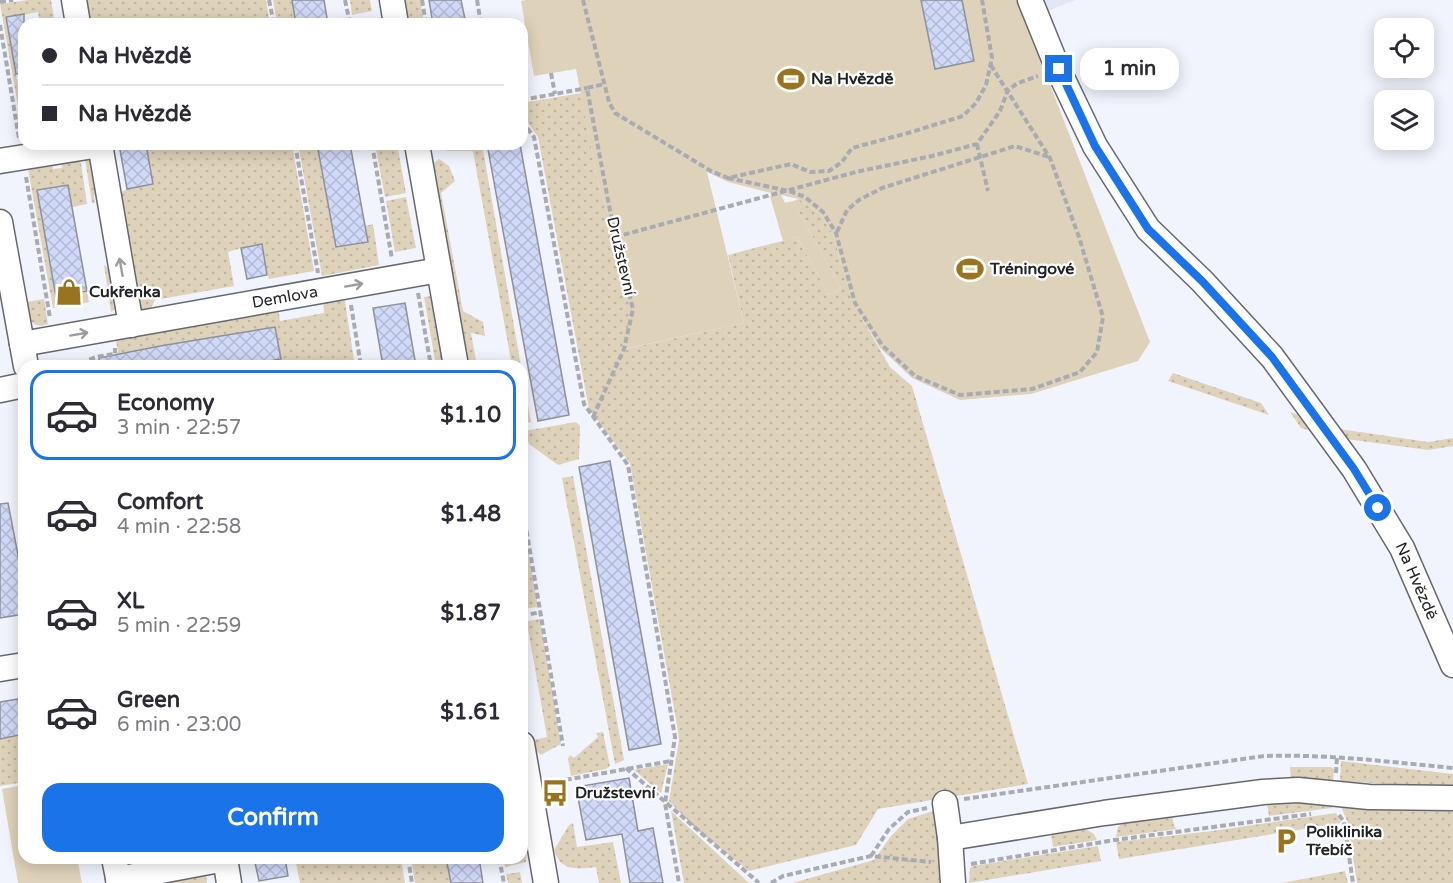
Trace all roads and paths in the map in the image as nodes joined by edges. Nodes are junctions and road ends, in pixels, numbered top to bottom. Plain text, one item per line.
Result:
1 (13, 0) edge
2 (74, 0) edge
3 (269, 0) edge
4 (345, 0) edge
5 (392, 0) edge
6 (422, 0) edge
7 (477, 0) edge
8 (583, 0) edge
9 (982, 0) edge
10 (1030, 0) edge
11 (0, 2) edge
12 (77, 18) edge
13 (273, 18) edge
14 (349, 18) edge
15 (395, 18) edge
16 (425, 18) edge
17 (480, 18) edge
18 (0, 25) edge
19 (990, 64) junction
20 (1059, 69) junction
21 (551, 73) dead end
22 (604, 84) junction
23 (587, 88) junction
24 (1008, 90) junction
25 (555, 94) junction
26 (528, 99) edge
27 (528, 129) edge
28 (977, 144) junction
29 (64, 150) edge
30 (101, 150) edge
31 (296, 150) edge
32 (374, 150) edge
33 (418, 150) edge
34 (980, 158) junction
35 (1050, 158) junction
36 (11, 159) edge
37 (728, 178) junction
38 (988, 190) dead end
39 (789, 191) junction
40 (0, 222) edge
41 (836, 233) junction
42 (615, 237) junction
43 (439, 270) junction
44 (405, 276) junction
45 (348, 286) junction
46 (322, 291) junction
47 (6, 294) edge
48 (130, 325) junction
49 (53, 339) junction
50 (24, 355) edge
51 (360, 360) edge
52 (429, 360) edge
53 (455, 360) edge
54 (18, 386) edge
55 (0, 390) edge
56 (592, 418) junction
57 (528, 538) edge
58 (541, 612) junction
59 (528, 615) edge
60 (1453, 665) edge
61 (18, 666) edge
62 (0, 669) edge
63 (563, 746) dead end
64 (1336, 757) junction
65 (671, 761) junction
66 (626, 768) junction
67 (1453, 768) edge
68 (1335, 793) junction
69 (1453, 798) edge
70 (528, 799) edge
71 (665, 802) junction
72 (945, 803) junction
73 (1312, 813) dead end
74 (950, 838) junction
75 (871, 856) junction
76 (182, 864) edge
77 (226, 864) edge
78 (409, 864) edge
79 (500, 864) edge
80 (117, 873) edge
81 (953, 874) edge
82 (229, 883) edge
83 (412, 883) edge
84 (504, 883) edge
85 (546, 883) edge
86 (679, 883) edge
87 (759, 883) edge
88 (771, 883) edge
89 (1353, 883) edge

1 - 11 path
2 - 12 street
3 - 13 path
4 - 14 path
5 - 15 street
6 - 16 path
7 - 17 path
8 - 22 path
9 - 19 path
10 - 20 street, Na Hvězdě
18 - 36 path
19 - 24 path
19 - 37 path
20 - 24 path
20 - 60 street, Na Hvězdě
21 - 25 path
22 - 23 path
22 - 37 path
23 - 25 path
23 - 42 path, Družstevní
24 - 28 path
24 - 35 path
25 - 26 path
27 - 56 path
28 - 34 path
28 - 39 path
29 - 36 street
48 -> 30 street
31 - 46 path
32 - 44 path
33 - 43 street
34 - 35 path
34 - 38 path
34 - 41 path
35 - 41 path
36 - 49 path
37 - 39 path
39 - 41 path
39 - 42 path
40 - 47 street, Demlova
42 - 56 path, Družstevní
43 - 44 street, Demlova
43 - 53 street
45 -> 44 street, Demlova
44 - 52 path
45 - 46 street, Demlova
45 - 51 path
46 - 48 street, Demlova
47 - 50 street, Demlova
49 -> 48 street, Demlova
49 - 50 street, Demlova
54 - 55 street
56 - 65 path
57 - 58 path
58 - 59 path
58 - 63 path
61 - 62 street
64 - 67 path
64 - 68 path
64 - 72 path
65 - 66 path
65 - 71 path
66 - 70 path
66 - 71 path
68 - 69 street
68 - 74 street
68 - 89 path
70 - 85 street
71 - 86 path
71 - 87 path
72 - 74 street
72 - 75 path
73 - 81 path
74 - 81 street
75 - 81 path
75 - 88 path
76 - 80 street
77 - 82 street
78 - 83 path
79 - 84 path

